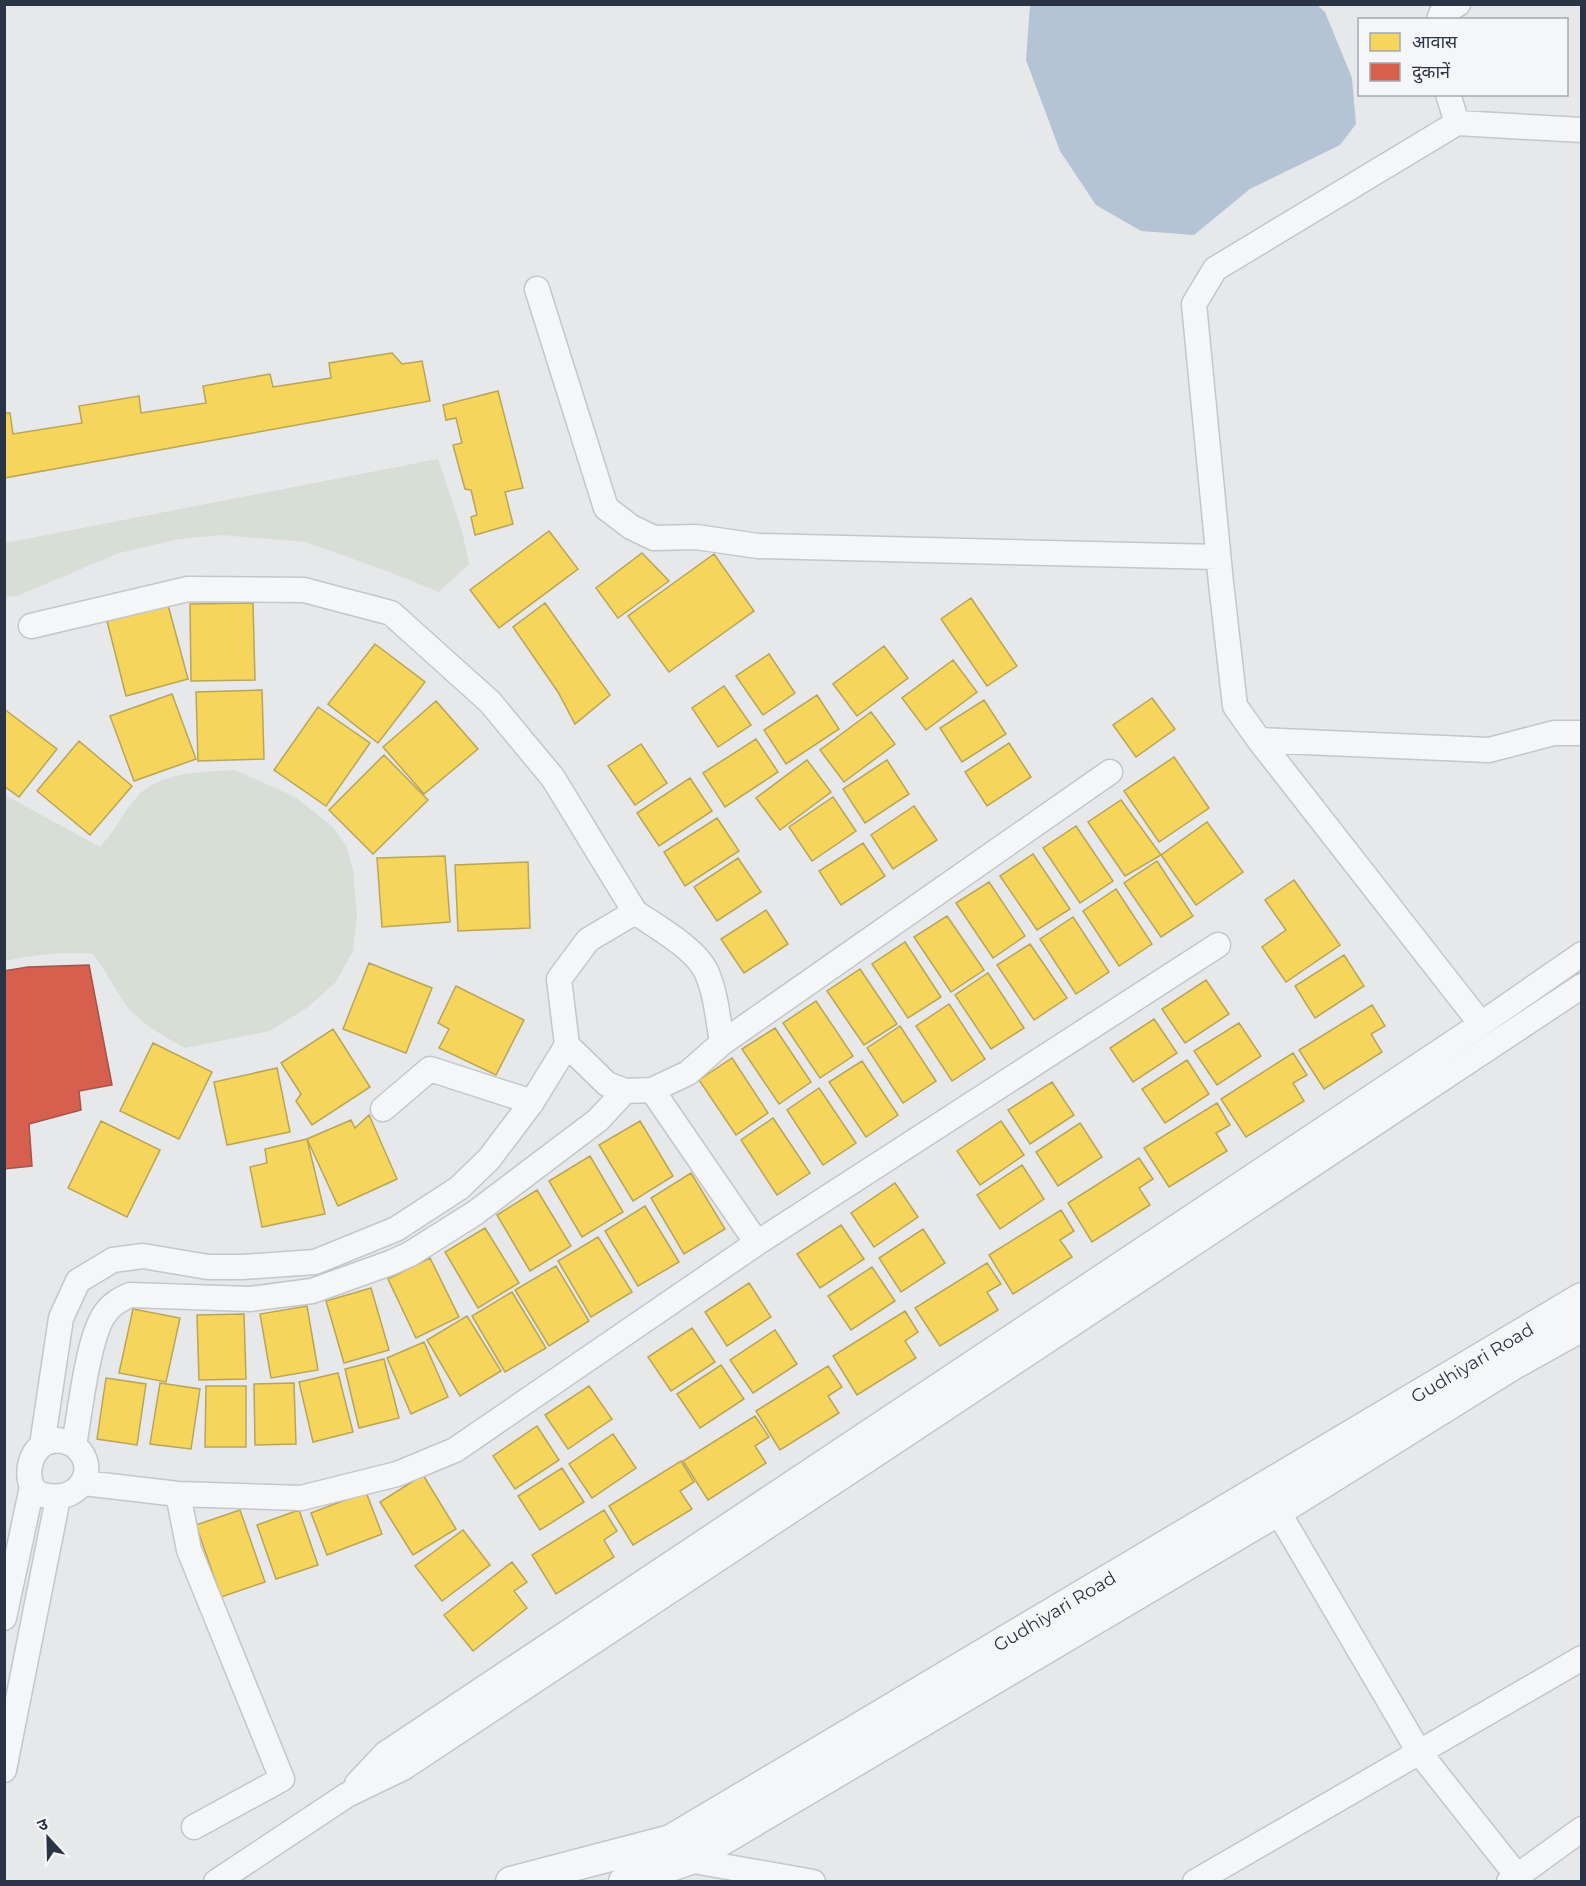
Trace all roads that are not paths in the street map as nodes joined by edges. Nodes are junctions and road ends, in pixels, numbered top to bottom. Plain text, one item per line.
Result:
1 (1458, 4) edge
2 (1440, 18) edge
3 (1449, 96) edge
4 (1457, 123) junction
5 (1581, 130) edge
6 (537, 289) dead end
7 (1218, 557) junction
8 (31, 626) dead end
9 (1581, 733) edge
10 (1259, 740) junction
11 (1110, 772) dead end
12 (635, 912) junction
13 (1218, 945) dead end
14 (1581, 954) edge
15 (1581, 986) edge
16 (1481, 1024) junction
17 (722, 1042) junction
18 (567, 1045) junction
19 (652, 1090) junction
20 (626, 1091) junction
21 (532, 1102) junction
22 (383, 1109) dead end
23 (396, 1229) junction
24 (757, 1243) junction
25 (410, 1254) junction
26 (1581, 1298) edge
27 (1581, 1326) edge
28 (42, 1445) junction
29 (74, 1445) junction
30 (84, 1483) junction
31 (32, 1487) junction
32 (178, 1494) junction
33 (58, 1498) junction
34 (1272, 1499) junction
35 (4, 1618) edge
36 (1581, 1659) edge
37 (1419, 1752) junction
38 (4, 1770) edge
39 (347, 1795) junction
40 (194, 1827) dead end
41 (1581, 1829) edge
42 (680, 1850) junction
43 (1516, 1879) edge
44 (216, 1881) edge
45 (511, 1881) edge
46 (624, 1881) edge
47 (813, 1881) edge
48 (1195, 1881) edge

1 - 2 street
3 - 4 street
4 - 5 street
4 - 7 street
6 - 7 street
7 - 10 street
8 - 12 street
9 - 10 street
10 - 16 street
11 - 17 street
12 - 17 street
12 - 18 street
13 - 24 street
14 - 16 street
15 - 39 street
16 - 39 street
17 - 19 street
18 - 20 street
18 - 21 street
19 - 20 street
19 - 24 street
20 - 25 street
21 - 22 street
21 - 23 street
23 - 25 street
23 - 28 street
24 - 32 street
25 - 29 street
26 - 34 street, Gudhiyari Road
27 - 34 street, Gudhiyari Road
28 - 29 street
28 - 31 street
29 - 30 street
30 - 32 street
30 - 33 street
31 - 33 street
31 - 35 street
32 - 40 street
33 - 38 street
34 - 37 street
34 - 42 street, Gudhiyari Road
36 - 37 street
37 - 43 street
37 - 48 street
39 - 44 street
41 - 43 street
42 - 45 street, Gudhiyari Road
42 - 46 street, Gudhiyari Road
42 - 47 street

